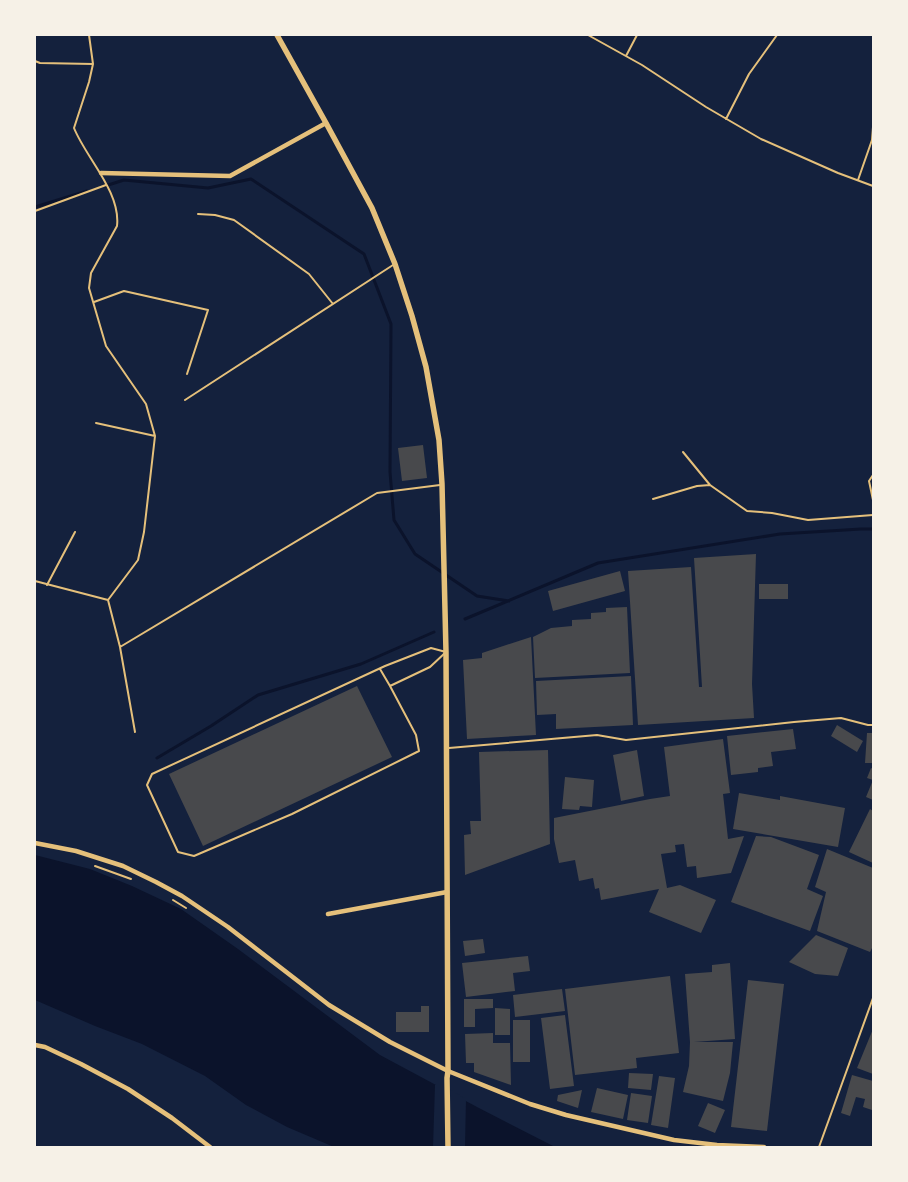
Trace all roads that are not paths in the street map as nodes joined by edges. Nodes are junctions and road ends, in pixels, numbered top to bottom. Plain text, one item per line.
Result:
1 (89, 35) edge
2 (277, 35) edge
3 (588, 35) edge
4 (637, 35) edge
5 (777, 35) edge
6 (626, 56) junction
7 (35, 61) edge
8 (93, 64) junction
9 (726, 119) junction
10 (326, 123) junction
11 (873, 127) edge
12 (100, 172) junction
13 (858, 180) junction
14 (106, 184) junction
15 (873, 186) edge
16 (35, 211) edge
17 (198, 214) dead end
18 (395, 264) junction
19 (93, 302) junction
20 (333, 304) junction
21 (187, 374) dead end
22 (185, 400) dead end
23 (96, 423) dead end
24 (155, 436) junction
25 (683, 452) dead end
26 (873, 475) edge
27 (442, 484) junction
28 (710, 485) junction
29 (653, 499) dead end
30 (873, 500) edge
31 (873, 516) edge
32 (75, 532) dead end
33 (35, 582) edge
34 (47, 585) junction
35 (108, 600) junction
36 (120, 646) junction
37 (446, 652) junction
38 (380, 669) junction
39 (390, 686) junction
40 (873, 726) edge
41 (135, 732) dead end
42 (447, 748) junction
43 (35, 842) edge
44 (447, 892) junction
45 (328, 914) dead end
46 (873, 998) edge
47 (35, 1044) edge
48 (448, 1071) junction
49 (210, 1147) edge
50 (448, 1147) edge
51 (764, 1147) edge
52 (820, 1147) edge

1 - 8 lane
2 - 10 street
3 - 6 lane
4 - 6 lane
5 - 9 lane
6 - 9 lane
7 - 8 lane
8 - 12 lane
9 - 13 lane
10 - 12 street
10 - 18 street
11 - 13 lane
12 - 14 lane
13 - 15 lane
14 - 16 lane
14 - 19 lane
17 - 20 lane
18 - 20 lane
18 - 27 street
19 - 21 lane
19 - 24 lane
20 - 22 lane
23 - 24 lane
24 - 35 lane
25 - 28 lane
26 - 30 lane
27 - 36 lane
27 - 37 street
28 - 29 lane
28 - 31 lane
32 - 34 lane
33 - 34 lane
34 - 35 lane
35 - 36 lane
36 - 41 lane
37 - 38 lane
37 - 39 lane
37 - 42 street
38 - 39 lane
38 - 39 lane
40 - 42 lane
42 - 44 street
43 - 48 street
44 - 45 street
44 - 48 street
46 - 52 lane
47 - 49 street
48 - 50 street
48 - 51 street

